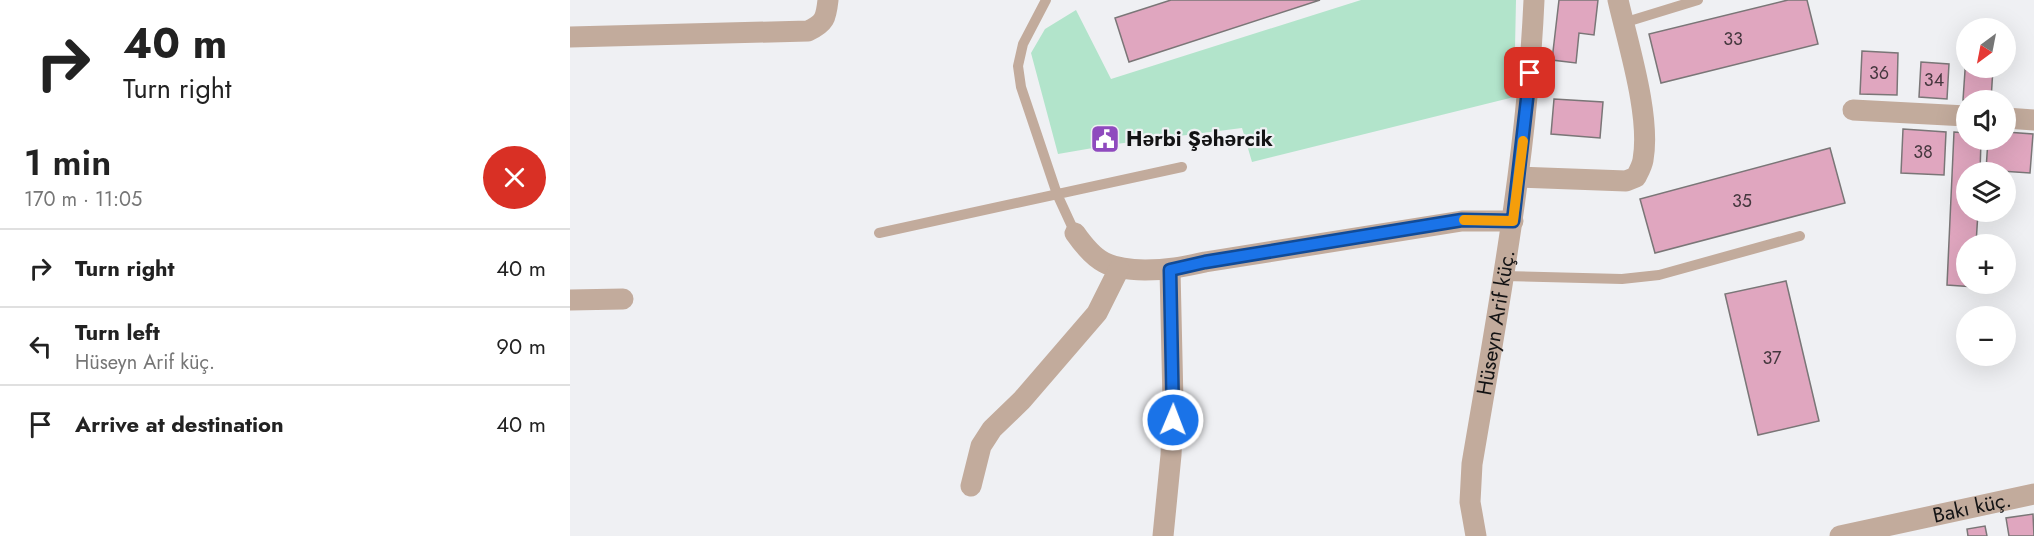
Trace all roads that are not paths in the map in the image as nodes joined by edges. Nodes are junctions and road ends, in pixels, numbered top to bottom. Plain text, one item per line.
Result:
1 (828, 0) edge
2 (1046, 0) edge
3 (1534, 0) edge
4 (1618, 0) edge
5 (1698, 0) edge
6 (1623, 24) junction
7 (570, 37) edge
8 (1853, 110) dead end
9 (1956, 115) edge
10 (2016, 119) edge
11 (2034, 120) edge
12 (1182, 167) dead end
13 (1519, 177) junction
14 (1057, 194) junction
15 (1513, 221) junction
16 (879, 233) dead end
17 (1075, 233) joint
18 (1800, 236) dead end
19 (1119, 269) junction
20 (1170, 270) junction
21 (1504, 276) junction
22 (623, 298) dead end
23 (570, 300) edge
24 (971, 486) dead end
25 (2034, 494) edge
26 (1163, 536) edge
27 (1476, 536) edge
28 (1840, 536) edge

1 - 7 street
2 - 14 lane
3 - 13 street, Hüseyn Arif küç.
4 - 6 street
5 - 6 lane
6 - 13 street
8 - 9 street
10 - 11 street
12 - 14 lane
13 - 15 street, Hüseyn Arif küç.
14 - 16 lane
14 - 17 lane
15 - 20 street
15 - 21 street, Hüseyn Arif küç.
17 - 19 street
18 - 21 lane
19 - 20 street
19 - 24 street
20 - 26 street
21 - 27 street, Hüseyn Arif küç.
22 - 23 street
25 - 28 street, Bakı küç.

